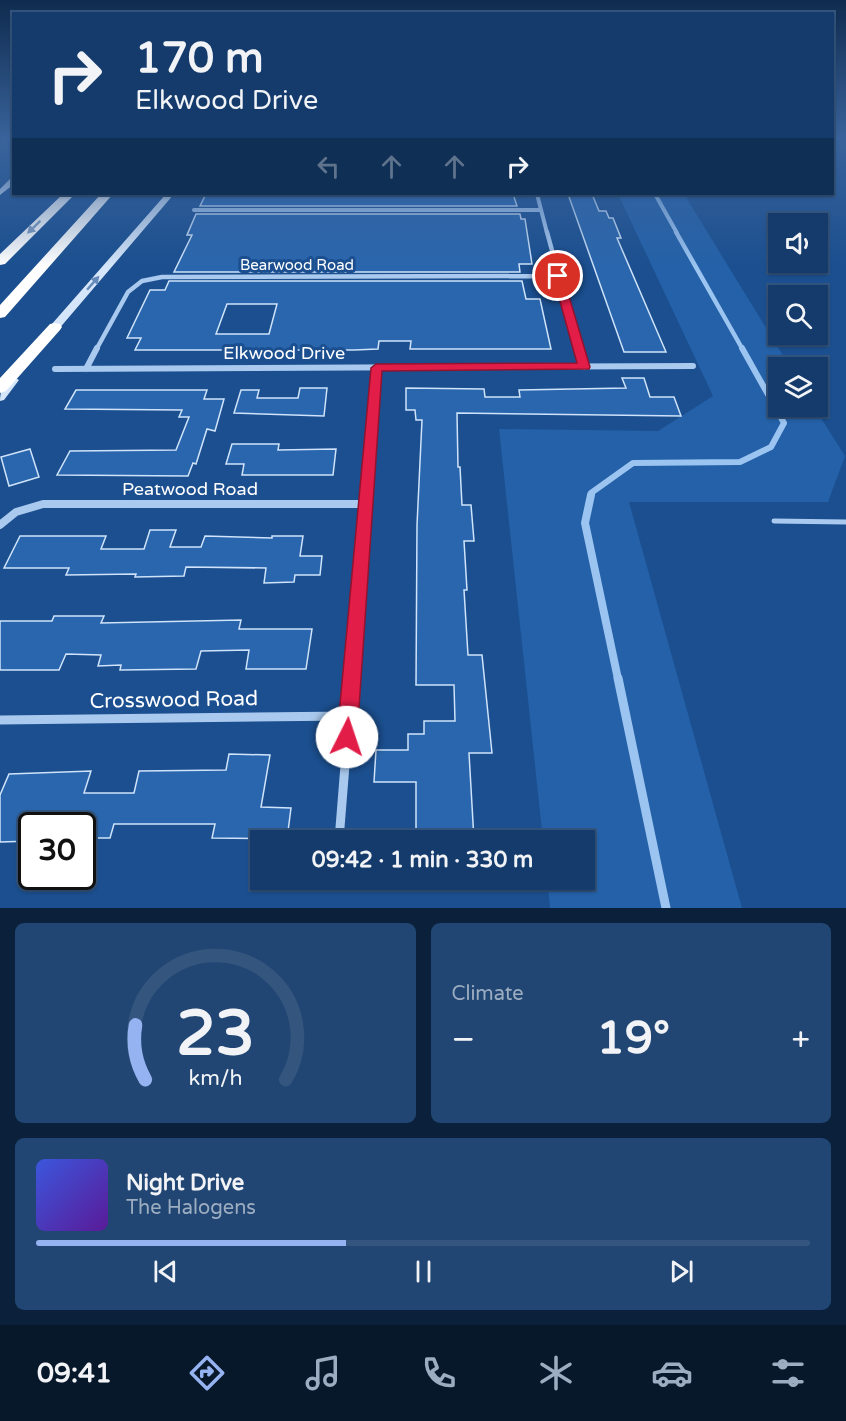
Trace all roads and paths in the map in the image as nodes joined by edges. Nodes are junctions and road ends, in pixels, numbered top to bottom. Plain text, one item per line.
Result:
1 (11, 182) edge
2 (0, 193) edge
3 (68, 195) edge
4 (106, 195) edge
5 (169, 195) edge
6 (537, 195) edge
7 (194, 210) dead end
8 (542, 210) junction
9 (0, 261) edge
10 (558, 276) junction
11 (0, 315) edge
12 (54, 327) junction
13 (693, 366) dead end
14 (584, 367) junction
15 (376, 368) junction
16 (55, 369) dead end
17 (86, 369) junction
18 (0, 388) edge
19 (0, 398) edge
20 (366, 504) junction
21 (774, 521) dead end
22 (846, 522) edge
23 (0, 525) edge
24 (349, 716) junction
25 (0, 720) edge
26 (340, 830) edge

1 - 2 main road
3 -> 9 highway
4 - 11 highway
12 -> 5 main road
6 - 8 street
7 - 8 street
8 - 10 street
10 - 14 street
10 - 17 street, Bearwood Road
12 - 18 highway
12 - 19 main road
13 - 14 street, Elkwood Drive
14 - 15 street, Elkwood Drive
15 - 17 street, Elkwood Drive
15 - 20 street
16 - 17 street, Elkwood Drive
20 - 23 street, Peatwood Road
20 - 24 street
21 - 22 lane
24 - 25 street, Crosswood Road
24 - 26 street

